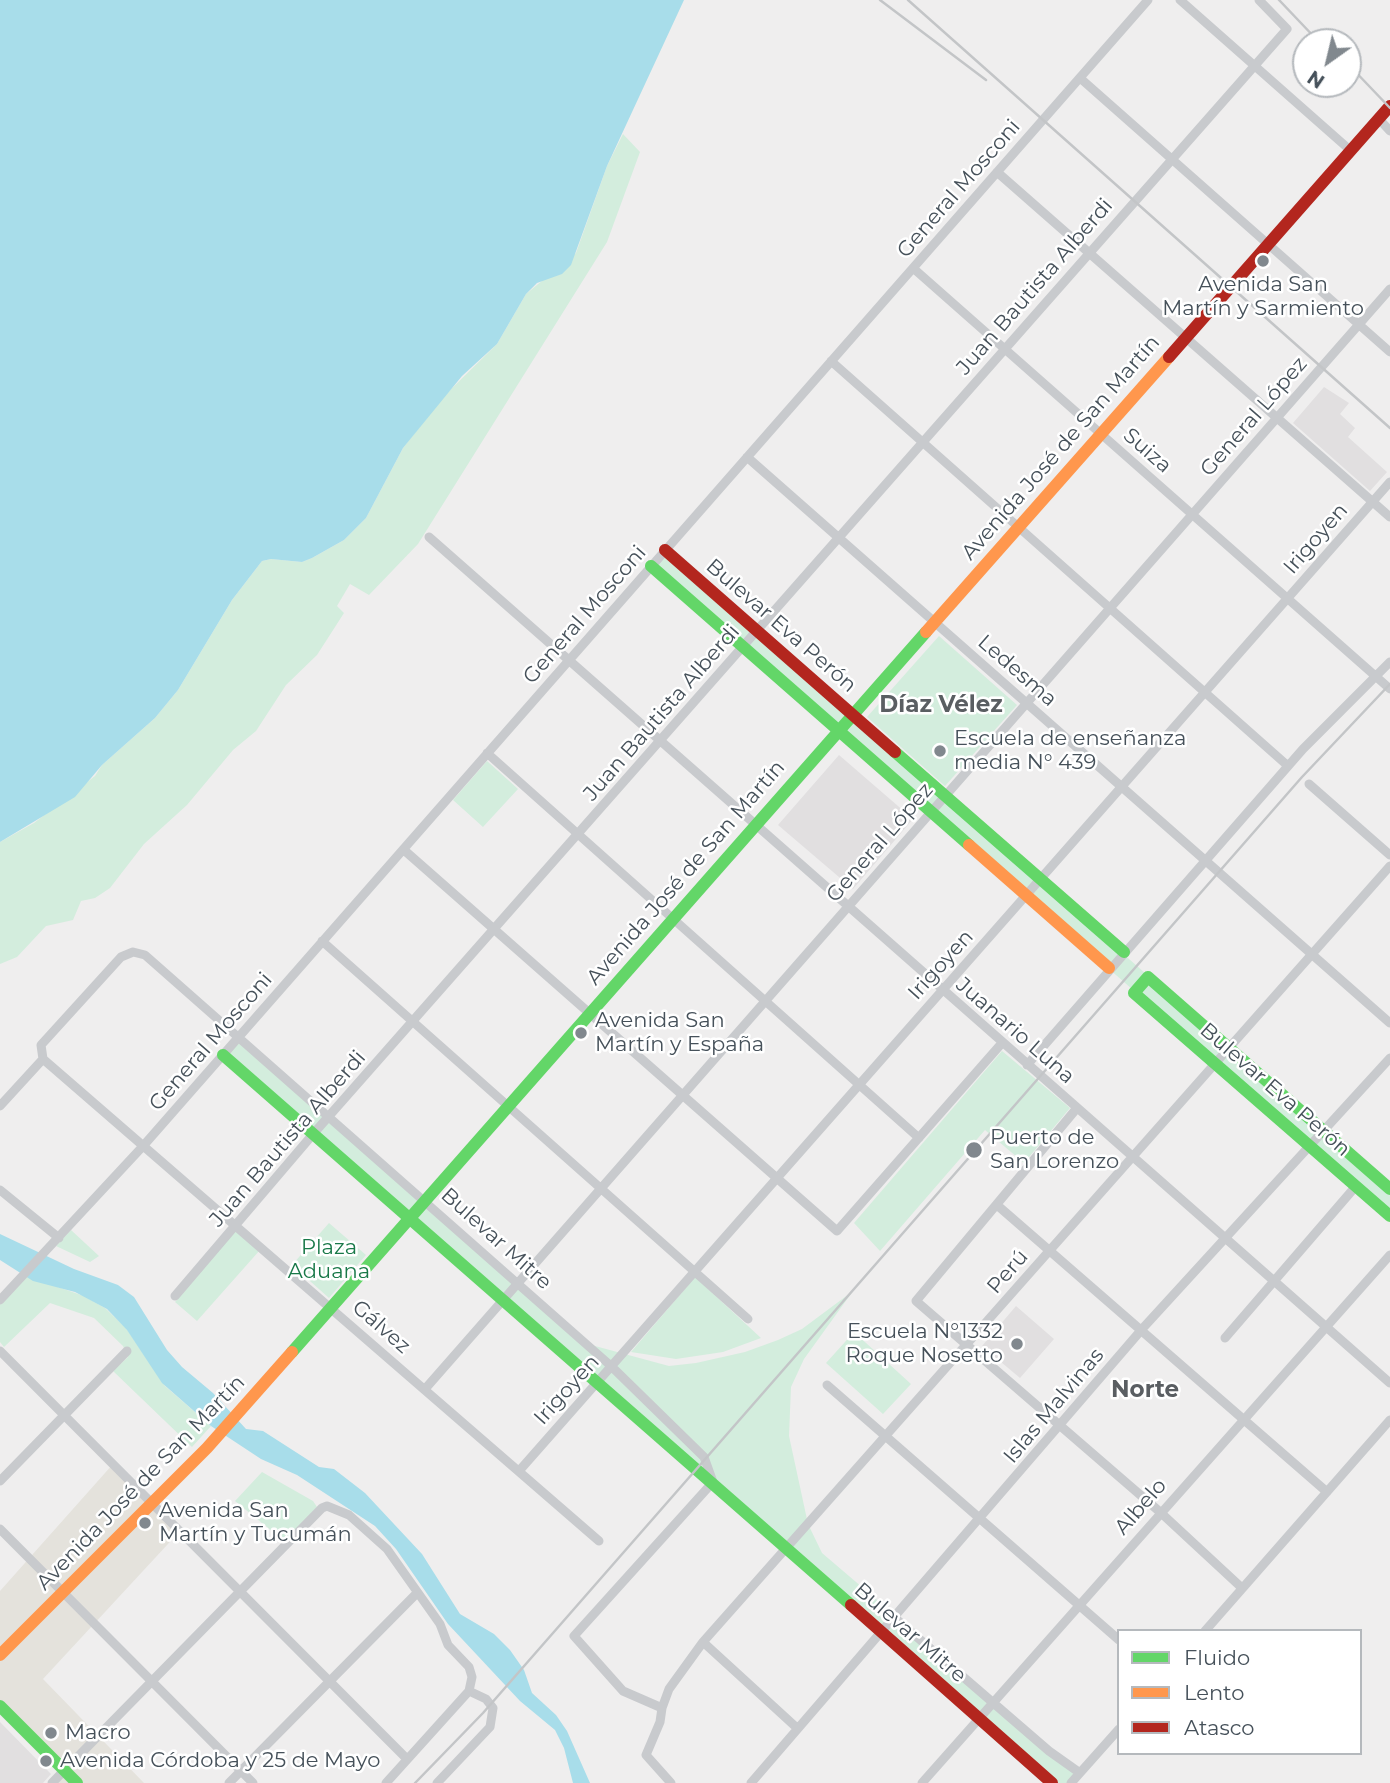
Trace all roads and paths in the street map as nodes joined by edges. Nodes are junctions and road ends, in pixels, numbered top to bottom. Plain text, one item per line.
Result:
1 (1148, 0) edge
2 (1180, 0) edge
3 (1258, 0) edge
4 (1255, 65) junction
5 (1080, 78) junction
6 (1390, 106) edge
7 (1378, 118) junction
8 (1390, 131) edge
9 (1350, 150) junction
10 (1172, 158) junction
11 (997, 172) junction
12 (1268, 243) junction
13 (1088, 252) junction
14 (913, 268) junction
15 (1390, 289) edge
16 (1359, 325) junction
17 (1185, 337) junction
18 (1004, 348) junction
19 (1390, 352) edge
20 (831, 361) junction
21 (1277, 418) junction
22 (1100, 433) junction
23 (922, 442) junction
24 (747, 457) junction
25 (1390, 482) edge
26 (1373, 501) junction
27 (1192, 514) junction
28 (1390, 517) edge
29 (1018, 525) junction
30 (429, 537) dead end
31 (839, 537) junction
32 (665, 551) junction
33 (651, 566) junction
34 (1287, 598) junction
35 (1110, 608) junction
36 (934, 621) junction
37 (757, 631) junction
38 (743, 646) junction
39 (569, 660) junction
40 (1390, 662) edge
41 (1376, 676) junction
42 (1390, 689) edge
43 (1205, 692) junction
44 (1027, 704) junction
45 (851, 714) junction
46 (838, 730) junction
47 (661, 740) junction
48 (487, 753) junction
49 (1288, 766) junction
50 (1309, 784) dead end
51 (1121, 786) junction
52 (945, 796) junction
53 (931, 811) junction
54 (756, 824) junction
55 (578, 834) junction
56 (404, 850) junction
57 (1390, 855) edge
58 (1207, 862) junction
59 (1390, 866) edge
60 (1040, 879) junction
61 (1027, 895) junction
62 (848, 906) junction
63 (673, 918) junction
64 (494, 929) junction
65 (322, 941) junction
66 (1124, 952) junction
67 (1312, 954) junction
68 (1110, 968) junction
69 (942, 990) junction
70 (766, 1000) junction
71 (589, 1013) junction
72 (413, 1022) junction
73 (1390, 1023) edge
74 (239, 1038) junction
75 (1002, 1043) junction
76 (1229, 1048) junction
77 (223, 1055) junction
78 (1390, 1058) edge
79 (43, 1059) junction
80 (1215, 1063) junction
81 (1027, 1065) junction
82 (860, 1083) junction
83 (682, 1095) junction
84 (0, 1106) edge
85 (508, 1106) junction
86 (1077, 1108) junction
87 (327, 1119) junction
88 (1322, 1130) junction
89 (314, 1133) junction
90 (919, 1138) junction
91 (144, 1145) junction
92 (1308, 1145) junction
93 (1132, 1157) junction
94 (776, 1177) junction
95 (1356, 1186) junction
96 (600, 1188) junction
97 (1390, 1189) edge
98 (0, 1190) edge
99 (424, 1201) junction
100 (997, 1205) junction
101 (1390, 1216) edge
102 (410, 1217) junction
103 (237, 1224) junction
104 (59, 1238) junction
105 (1226, 1239) junction
106 (1051, 1250) junction
107 (1390, 1255) edge
108 (694, 1271) junction
109 (1274, 1282) junction
110 (516, 1283) junction
111 (175, 1296) dead end
112 (503, 1297) junction
113 (0, 1300) edge
114 (331, 1307) junction
115 (748, 1319) dead end
116 (1325, 1325) junction
117 (1143, 1328) junction
118 (1225, 1338) dead end
119 (966, 1345) junction
120 (0, 1351) edge
121 (127, 1351) dead end
122 (611, 1366) junction
123 (598, 1380) junction
124 (1390, 1383) edge
125 (827, 1385) dead end
126 (425, 1389) junction
127 (65, 1416) junction
128 (1243, 1417) junction
129 (1390, 1420) edge
130 (1061, 1426) junction
131 (885, 1437) junction
132 (519, 1471) junction
133 (0, 1481) edge
134 (713, 1482) junction
135 (1327, 1492) junction
136 (153, 1504) junction
137 (1160, 1512) junction
138 (980, 1519) junction
139 (0, 1529) edge
140 (599, 1541) dead end
141 (785, 1549) junction
142 (1242, 1588) junction
143 (63, 1591) junction
144 (240, 1591) junction
145 (417, 1593) junction
146 (1079, 1606) junction
147 (895, 1618) junction
148 (1207, 1629) edge
149 (880, 1632) junction
150 (1117, 1638) edge
151 (703, 1642) junction
152 (0, 1656) edge
153 (328, 1680) junction
154 (153, 1682) junction
155 (469, 1691) junction
156 (994, 1703) junction
157 (0, 1706) edge
158 (662, 1707) junction
159 (979, 1719) junction
160 (797, 1728) junction
161 (1117, 1731) edge
162 (406, 1758) junction
163 (65, 1770) junction
164 (241, 1771) junction
165 (1080, 1773) junction
166 (666, 1781) edge
167 (52, 1783) edge
168 (77, 1783) edge
169 (229, 1783) edge
170 (253, 1783) edge
171 (386, 1783) edge
172 (437, 1783) edge
173 (751, 1783) edge
174 (922, 1783) edge
175 (1052, 1783) edge
176 (1071, 1783) edge

1 - 5 street, General Mosconi
2 - 4 street
3 - 4 street, Juan Bautista Alberdi
4 - 9 street
4 - 10 street, Juan Bautista Alberdi
5 - 10 street
5 - 11 street, General Mosconi
6 - 7 street, Avenida José de San Martín
7 - 8 street
7 - 9 street, Avenida José de San Martín
9 - 12 street, Avenida José de San Martín
10 - 12 street
10 - 13 street, Juan Bautista Alberdi
11 - 13 street
11 - 14 street, General Mosconi
12 - 16 street
12 - 17 street, Avenida José de San Martín
13 - 17 street
13 - 18 street, Juan Bautista Alberdi
14 - 18 street, Suiza
14 - 20 street, General Mosconi
15 - 16 street, General López
16 - 19 street
16 - 21 street, General López
17 - 21 street
17 - 22 street, Avenida José de San Martín
18 - 22 street, Suiza
18 - 23 street, Juan Bautista Alberdi
20 - 23 street
20 - 24 street, General Mosconi
21 - 26 street
21 - 27 street, General López
22 - 27 street, Suiza
22 - 29 street, Avenida José de San Martín
23 - 29 street
23 - 31 street, Juan Bautista Alberdi
24 - 31 street, Ledesma
24 - 32 street, General Mosconi
25 - 26 street, Irigoyen
26 - 28 street
26 - 34 street, Irigoyen
27 - 34 street, Suiza
27 - 35 street, General López
29 - 35 street
29 - 36 street, Avenida José de San Martín
30 - 39 street, Juanario Luna
31 - 36 street, Ledesma
31 - 37 street, Juan Bautista Alberdi
32 - 33 street, General Mosconi
32 - 37 street, Bulevar Eva Perón
33 - 38 street, Bulevar Eva Perón
33 - 39 street, General Mosconi
34 - 41 street, Suiza
34 - 43 street, Irigoyen
35 - 43 street
35 - 44 street, General López
36 - 44 street, Ledesma
36 - 45 street, Avenida José de San Martín
37 - 38 street, Juan Bautista Alberdi
37 - 45 street, Bulevar Eva Perón
38 - 46 street, Bulevar Eva Perón
38 - 47 street, Juan Bautista Alberdi
39 - 47 street, Juanario Luna
39 - 48 street, General Mosconi
40 - 41 street
41 - 42 street, Suiza
41 - 49 street
43 - 49 street
43 - 51 street, Irigoyen
44 - 51 street, Ledesma
44 - 52 street, General López
45 - 46 street, Avenida José de San Martín
45 - 52 street, Bulevar Eva Perón
46 - 53 street, Bulevar Eva Perón
46 - 54 street, Avenida José de San Martín
47 - 54 street, Juanario Luna
47 - 55 street, Juan Bautista Alberdi
48 - 55 street
48 - 56 street, General Mosconi
49 - 58 street
50 - 57 street
51 - 58 street, Ledesma
51 - 60 street, Irigoyen
52 - 53 street, General López
52 - 60 street, Bulevar Eva Perón
53 - 61 street, Bulevar Eva Perón
53 - 62 street, General López
54 - 62 street, Juanario Luna
54 - 63 street, Avenida José de San Martín
55 - 63 street
55 - 64 street, Juan Bautista Alberdi
56 - 64 street
56 - 65 street, General Mosconi
58 - 66 street
58 - 67 street, Ledesma
59 - 67 street, Perú
60 - 61 street, Irigoyen
60 - 66 street, Bulevar Eva Perón
61 - 68 street, Bulevar Eva Perón
61 - 69 street, Irigoyen
62 - 69 street, Juanario Luna
62 - 70 street, General López
63 - 70 street
63 - 71 street, Avenida José de San Martín
64 - 71 street
64 - 72 street, Juan Bautista Alberdi
65 - 72 street
65 - 74 street, General Mosconi
66 - 68 street
67 - 73 street, Ledesma
67 - 76 street, Perú
68 - 81 street
69 - 75 street, Juanario Luna
69 - 82 street, Irigoyen
70 - 82 street
70 - 83 street, General López
71 - 83 street
71 - 85 street, Avenida José de San Martín
72 - 85 street
72 - 87 street, Juan Bautista Alberdi
74 - 77 street, General Mosconi
74 - 79 street, Bulevar Mitre
74 - 87 street, Bulevar Mitre
75 - 81 street, Juanario Luna
75 - 90 street
76 - 80 street, Perú
76 - 80 street, Bulevar Eva Perón
76 - 88 street, Bulevar Eva Perón
77 - 89 street, Bulevar Mitre
77 - 91 street, General Mosconi
78 - 88 street, Islas Malvinas
79 - 84 street
79 - 91 street, Gálvez
80 - 92 street, Bulevar Eva Perón
80 - 93 street, Perú
81 - 86 street, Juanario Luna
82 - 90 street
82 - 94 street, Irigoyen
83 - 94 street
83 - 96 street, General López
85 - 96 street
85 - 99 street, Avenida José de San Martín
86 - 93 street, Juanario Luna
86 - 100 street
87 - 89 street, Juan Bautista Alberdi
87 - 99 street, Bulevar Mitre
88 - 92 street, Islas Malvinas
88 - 97 street, Bulevar Eva Perón
89 - 102 street, Bulevar Mitre
89 - 103 street, Juan Bautista Alberdi
90 - 94 street
91 - 103 street, Gálvez
91 - 104 street, General Mosconi
92 - 95 street, Bulevar Eva Perón
92 - 105 street, Islas Malvinas
93 - 105 street, Juanario Luna
93 - 106 street, Perú
94 - 108 street, Irigoyen
95 - 101 street, Bulevar Eva Perón
95 - 109 street
96 - 108 street
96 - 110 street, General López
98 - 104 street
99 - 102 street, Avenida José de San Martín
99 - 110 street, Bulevar Mitre
100 - 106 street
100 - 119 street
102 - 112 street, Bulevar Mitre
102 - 114 street, Avenida José de San Martín
103 - 111 street, Juan Bautista Alberdi
103 - 114 street, Gálvez
104 - 113 street, General Mosconi
105 - 109 street, Juanario Luna
105 - 117 street, Islas Malvinas
106 - 117 street
106 - 119 street, Perú
107 - 116 street, Albelo
108 - 115 street
108 - 122 street, Irigoyen
109 - 116 street, Juanario Luna
109 - 118 street
110 - 112 street, General López
110 - 122 street, Bulevar Mitre
112 - 123 street, Bulevar Mitre
112 - 126 street, General López
114 - 126 street, Gálvez
114 - 136 street, Avenida José de San Martín
116 - 124 street, Juanario Luna
116 - 128 street, Albelo
117 - 128 street
117 - 130 street, Islas Malvinas
119 - 130 street
119 - 131 street, Perú
120 - 127 street
121 - 127 street
122 - 123 street, Irigoyen
122 - 134 street, Bulevar Mitre
123 - 132 street, Irigoyen
123 - 134 street, Bulevar Mitre
125 - 131 street
126 - 132 street, Gálvez
127 - 133 street
127 - 136 street
128 - 135 street
128 - 137 street, Albelo
129 - 135 street
130 - 137 street
130 - 138 street, Islas Malvinas
131 - 138 street
131 - 141 street, Perú
132 - 140 street, Gálvez
134 - 141 street, Bulevar Mitre
134 - 158 street
135 - 142 street
136 - 143 street, Avenida José de San Martín
136 - 144 street
137 - 142 street
137 - 146 street, Albelo
138 - 146 street
138 - 147 street, Islas Malvinas
139 - 143 street
141 - 149 street, Bulevar Mitre
141 - 151 street, Perú
142 - 148 street
143 - 152 street, Avenida José de San Martín
143 - 154 street
144 - 145 street
144 - 153 street
144 - 154 street
145 - 153 street
145 - 155 street
146 - 150 street
146 - 156 street, Albelo
147 - 149 street, Islas Malvinas
147 - 156 street, Bulevar Mitre
149 - 159 street, Bulevar Mitre
149 - 160 street, Islas Malvinas
151 - 158 street, Perú
151 - 160 street
153 - 162 street
153 - 164 street
154 - 163 street
154 - 164 street
155 - 162 street
155 - 172 street
156 - 159 street, Albelo
156 - 165 street, Bulevar Mitre
157 - 163 street
158 - 166 street, Perú
159 - 174 street, Albelo
159 - 175 street, Bulevar Mitre
160 - 173 street, Islas Malvinas
161 - 165 street
162 - 171 street
163 - 167 street
163 - 168 street
164 - 169 street
164 - 170 street
165 - 176 street

